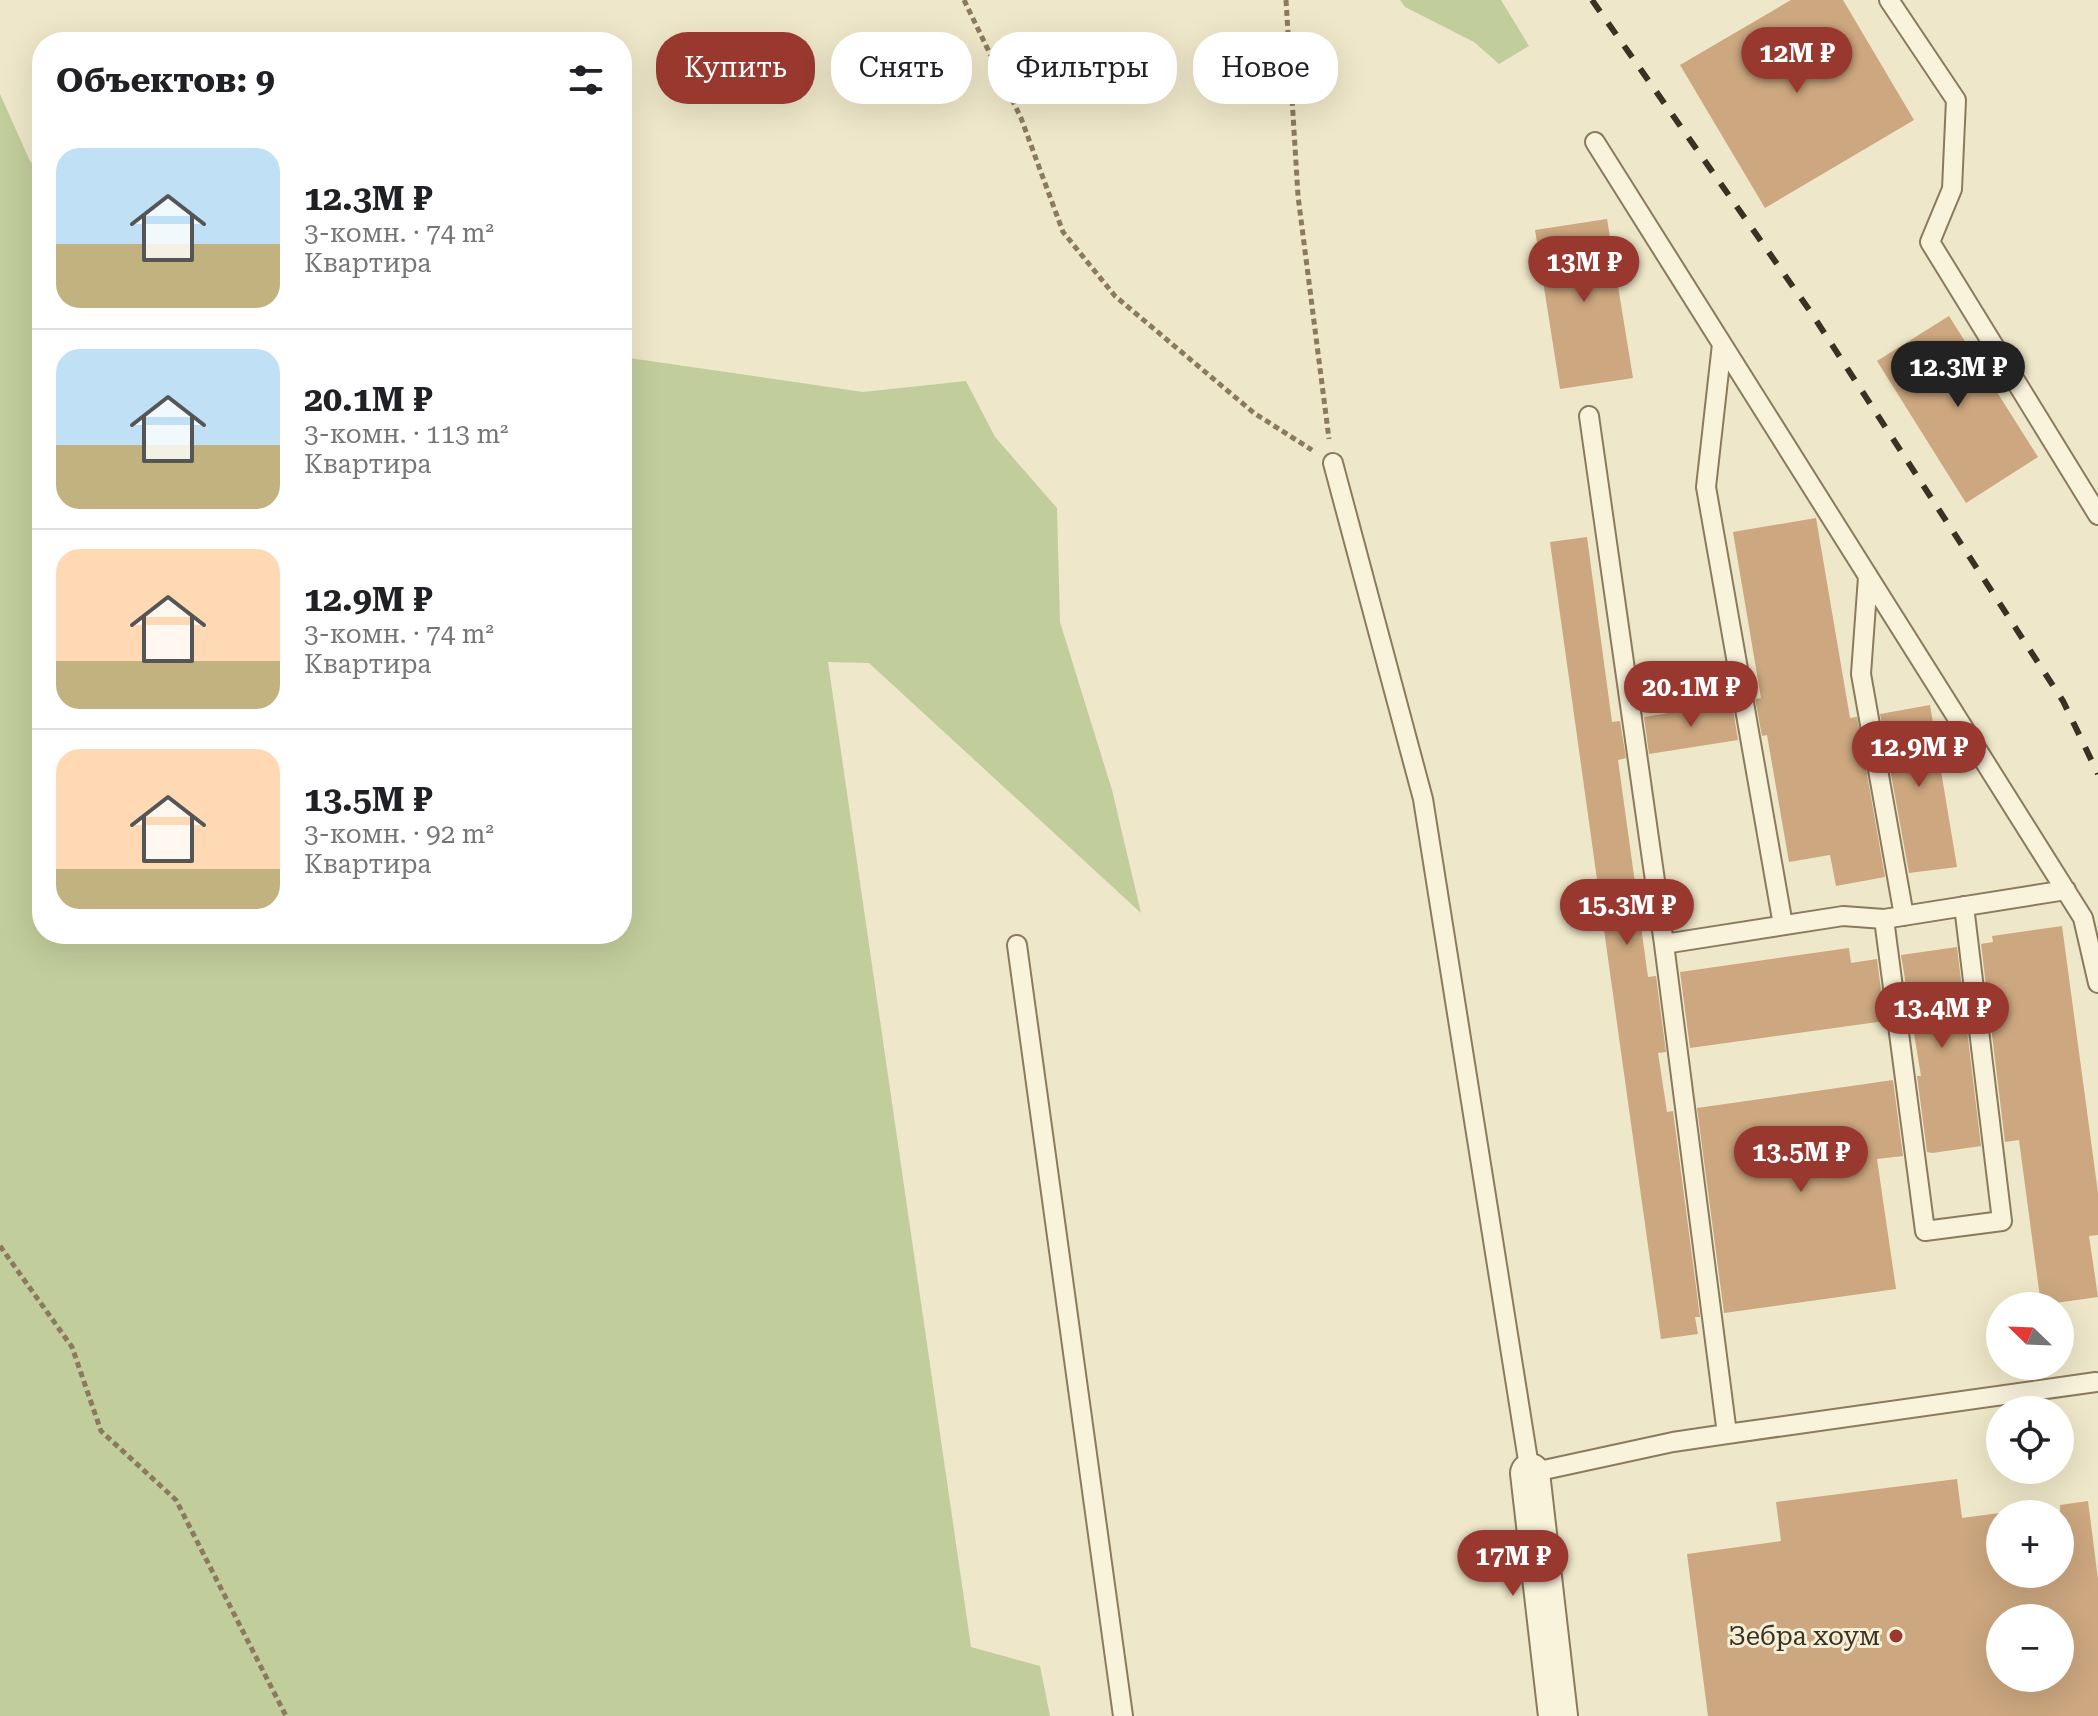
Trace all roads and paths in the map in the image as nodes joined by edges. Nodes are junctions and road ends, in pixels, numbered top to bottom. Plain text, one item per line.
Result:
1 (964, 0) edge
2 (1286, 0) edge
3 (1889, 0) edge
4 (1595, 142) dead end
5 (1722, 344) junction
6 (1589, 416) dead end
7 (1333, 463) junction
8 (2098, 515) edge
9 (1868, 577) junction
10 (2066, 890) junction
11 (1964, 906) junction
12 (1904, 916) junction
13 (1884, 919) junction
14 (1783, 925) junction
15 (1664, 944) junction
16 (1017, 945) dead end
17 (2098, 983) edge
18 (0, 1246) edge
19 (2097, 1385) edge
20 (1727, 1434) junction
21 (1530, 1473) junction
22 (286, 1716) edge
23 (1123, 1716) edge
24 (1558, 1716) edge

1 - 7 path
2 - 7 path
3 - 8 lane
4 - 5 lane
5 - 9 lane
5 - 14 lane
6 - 15 lane
7 - 21 lane
9 - 10 lane
9 - 12 lane
10 - 11 lane
10 - 17 lane
11 - 12 lane
11 - 13 lane
12 - 13 lane
13 - 14 lane
14 - 15 lane
15 - 20 lane
16 - 23 lane
18 - 22 path
19 - 20 lane
20 - 21 lane
21 - 24 street

